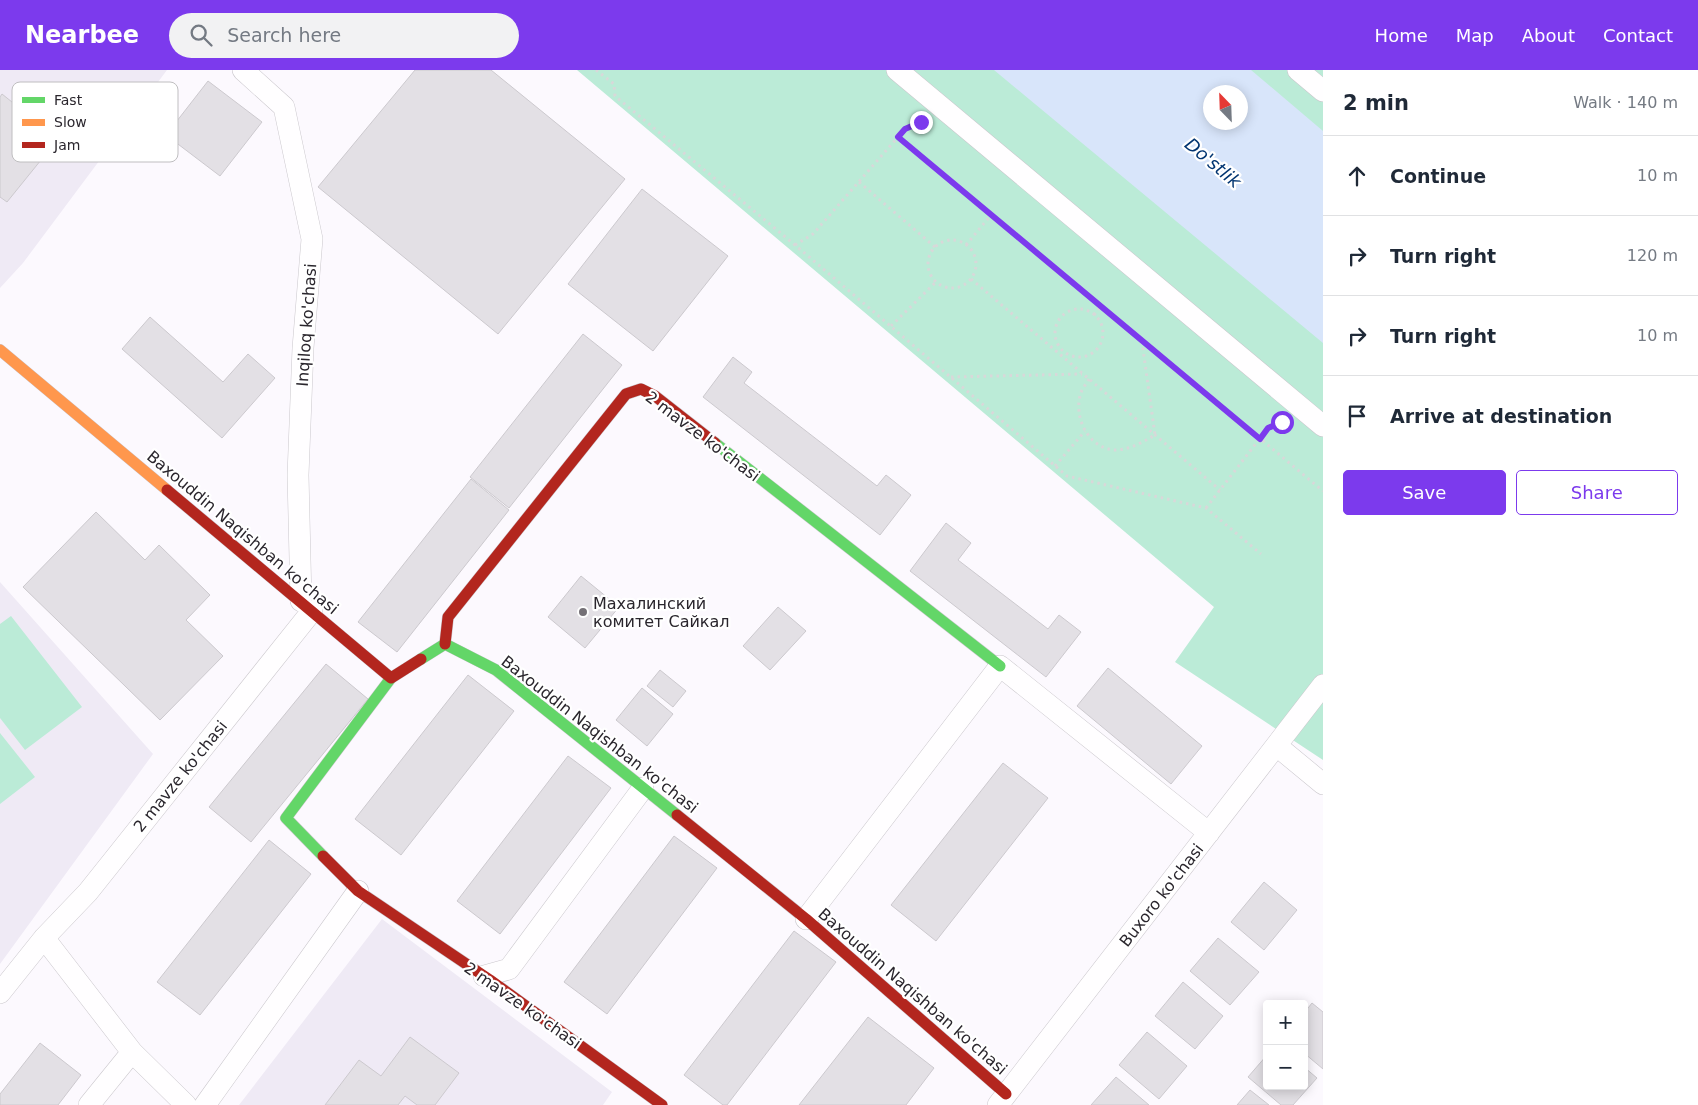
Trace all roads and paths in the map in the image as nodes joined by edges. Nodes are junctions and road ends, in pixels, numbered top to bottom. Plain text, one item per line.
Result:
1 (242, 70) edge
2 (596, 70) edge
3 (897, 70) edge
4 (1298, 70) edge
5 (1323, 91) edge
6 (939, 105) junction
7 (898, 137) junction
8 (859, 182) junction
9 (991, 215) junction
10 (795, 245) junction
11 (966, 245) junction
12 (935, 247) junction
13 (971, 279) junction
14 (936, 282) junction
15 (1101, 306) junction
16 (1094, 315) junction
17 (891, 326) junction
18 (1142, 341) junction
19 (0, 350) edge
20 (1061, 352) junction
21 (1083, 374) junction
22 (950, 377) junction
23 (1089, 379) junction
24 (1296, 404) junction
25 (1323, 426) edge
26 (1085, 431) junction
27 (1154, 435) junction
28 (1260, 439) junction
29 (1054, 466) junction
30 (1220, 490) junction
31 (1323, 491) edge
32 (1206, 508) junction
33 (1262, 554) dead end
34 (306, 606) junction
35 (445, 644) junction
36 (1000, 666) junction
37 (391, 678) junction
38 (1323, 685) edge
39 (1277, 746) junction
40 (1323, 784) edge
41 (643, 788) junction
42 (1209, 833) junction
43 (358, 892) junction
44 (806, 919) junction
45 (44, 938) junction
46 (484, 976) junction
47 (0, 993) edge
48 (132, 1052) junction
49 (1002, 1099) edge
50 (89, 1105) edge
51 (186, 1105) edge
52 (205, 1105) edge
53 (662, 1105) edge

1 - 34 street, Inqiloq ko'chasi
2 - 10 path
3 - 6 street
4 - 5 street
6 - 7 path
6 - 24 street
7 - 8 path
7 - 9 path
8 - 10 path
8 - 12 path
9 - 11 path
9 - 15 path
10 - 17 path
11 - 12 path
11 - 13 path
12 - 14 path
13 - 14 path
13 - 20 path
14 - 17 path
15 - 16 path
15 - 18 path
16 - 20 path
16 - 20 path
17 - 22 path
18 - 27 path
18 - 28 path
19 - 34 street, Baxouddin Naqishban ko'chasi
20 - 21 path
21 - 22 path
21 - 23 path
22 - 29 path
23 - 26 path
23 - 27 path
24 - 25 street
24 - 28 path
26 - 27 path
26 - 29 path
27 - 30 path
28 - 30 path
28 - 31 path
29 - 32 path
30 - 32 path
32 - 33 path
34 - 37 street, Baxouddin Naqishban ko'chasi
34 - 45 street, 2 mavze ko'chasi
35 - 36 street, 2 mavze ko'chasi
35 - 37 street
35 - 41 street, Baxouddin Naqishban ko'chasi
36 - 42 street
36 - 44 street
37 - 43 street, 2 mavze ko'chasi
38 - 39 street, Buxoro ko'chasi
39 - 40 street
39 - 42 street, Buxoro ko'chasi
41 - 44 street, Baxouddin Naqishban ko'chasi
41 - 46 street
42 - 49 street, Buxoro ko'chasi
43 - 46 street, 2 mavze ko'chasi
43 - 52 street
44 - 49 street, Baxouddin Naqishban ko'chasi
45 - 47 street, 2 mavze ko'chasi
45 - 48 street
46 - 53 street, 2 mavze ko'chasi
48 - 50 street
48 - 51 street

